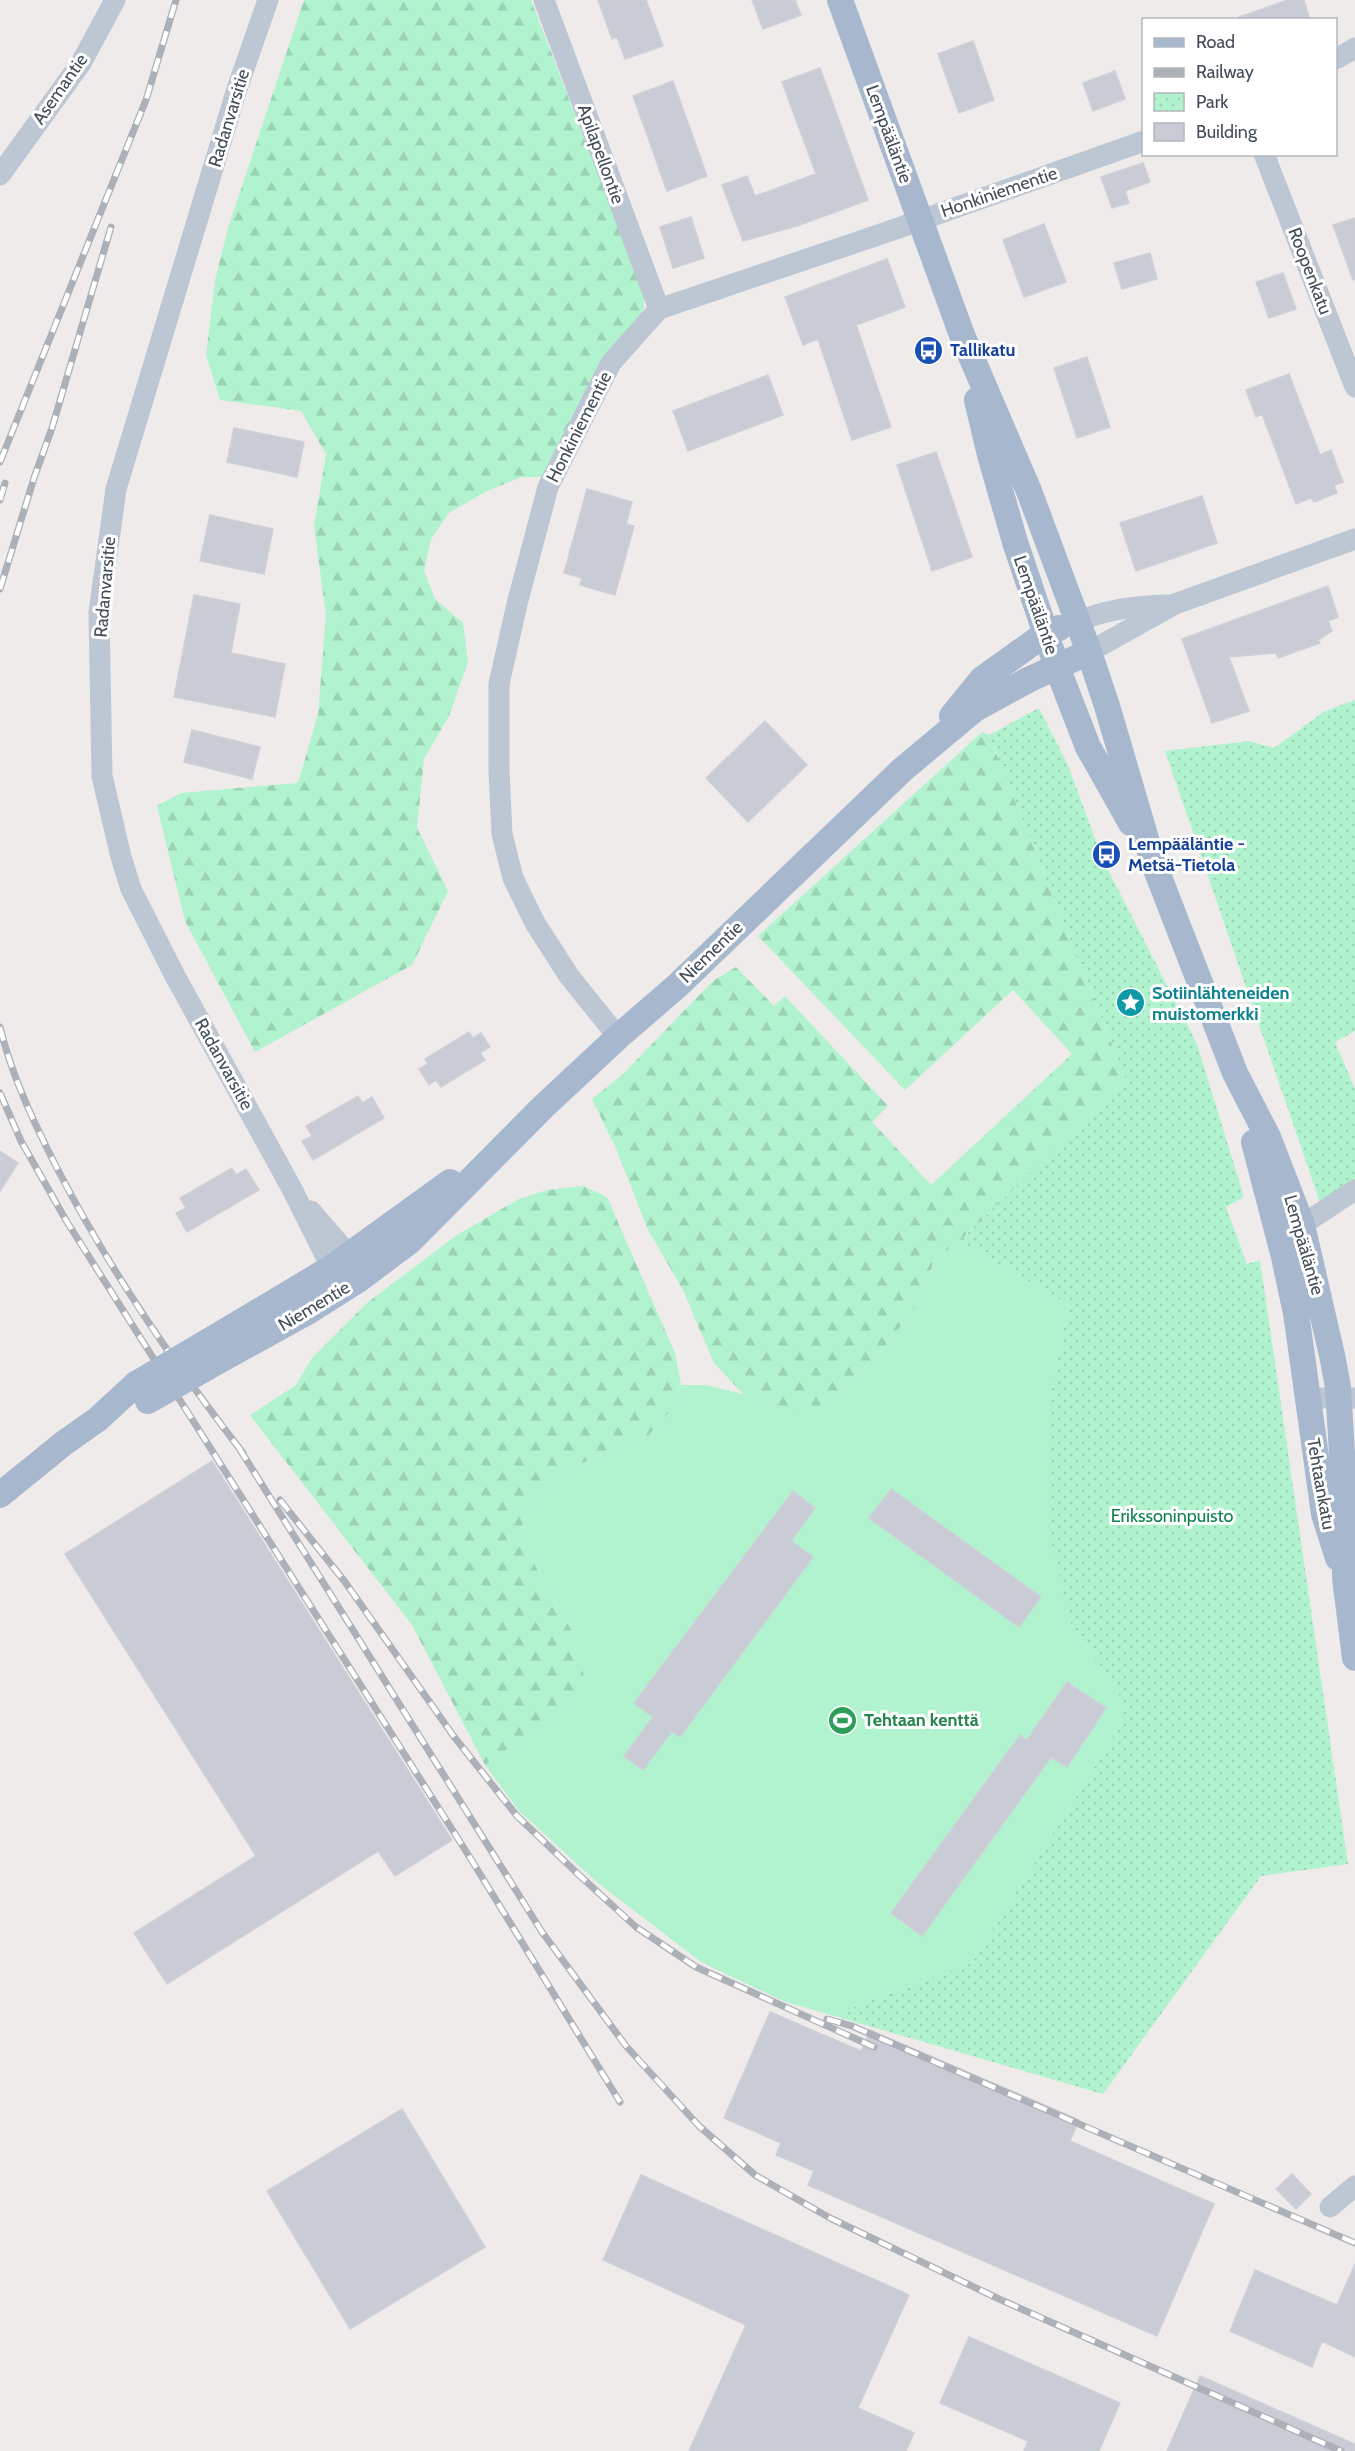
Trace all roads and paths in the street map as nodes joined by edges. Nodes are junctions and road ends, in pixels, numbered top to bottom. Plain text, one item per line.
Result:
1 (115, 0) edge
2 (268, 0) edge
3 (544, 0) edge
4 (840, 0) edge
5 (1355, 48) edge
6 (1337, 58) edge
7 (1142, 141) edge
8 (1265, 156) edge
9 (0, 175) edge
10 (920, 219) junction
11 (659, 309) junction
12 (962, 335) junction
13 (1355, 387) edge
14 (1355, 539) edge
15 (1175, 604) junction
16 (1076, 622) junction
17 (1046, 634) junction
18 (1089, 652) junction
19 (1057, 667) junction
20 (920, 754) junction
21 (1152, 859) junction
22 (618, 1037) junction
23 (1355, 1190) edge
24 (1290, 1230) junction
25 (346, 1272) junction
26 (1347, 1397) edge
27 (1307, 1398) junction
28 (1311, 1424) junction
29 (1348, 1425) edge
30 (0, 1495) edge
31 (1345, 1578) junction
32 (1355, 1659) edge
33 (1355, 2186) edge
34 (1330, 2207) dead end

1 - 9 street, Asemantie
2 - 25 street, Radanvarsitie
3 - 11 street, Apilapellontie
4 - 10 main road, Lempääläntie
5 - 6 street
7 - 10 street, Honkiniementie
8 - 13 street, Roopenkatu
10 - 11 street, Honkiniementie
10 - 12 main road, Lempääläntie
11 - 22 street, Honkiniementie
12 - 16 main road, Lempääläntie
12 - 17 main road, Lempääläntie
14 - 15 street
15 - 16 street
15 - 18 street
16 - 17 main road, Niementie
16 - 18 main road, Lempääläntie
17 - 19 main road, Lempääläntie
17 - 20 main road, Niementie
18 - 19 main road, Niementie
18 - 21 main road, Lempääläntie
19 - 20 main road, Niementie
19 - 21 main road, Lempääläntie
20 - 22 main road, Niementie
21 - 24 main road, Lempääläntie
22 - 25 main road, Niementie
23 - 24 street
24 - 26 main road, Lempääläntie
24 - 27 main road, Lempääläntie
25 - 30 main road, Niementie, bridge
26 - 27 street
26 - 29 main road, Lempääläntie
27 - 28 main road, Lempääläntie
28 - 29 street
28 - 31 main road, Tehtaankatu
29 - 31 main road, Tehtaankatu
31 - 32 main road, Tehtaankatu
33 - 34 street

